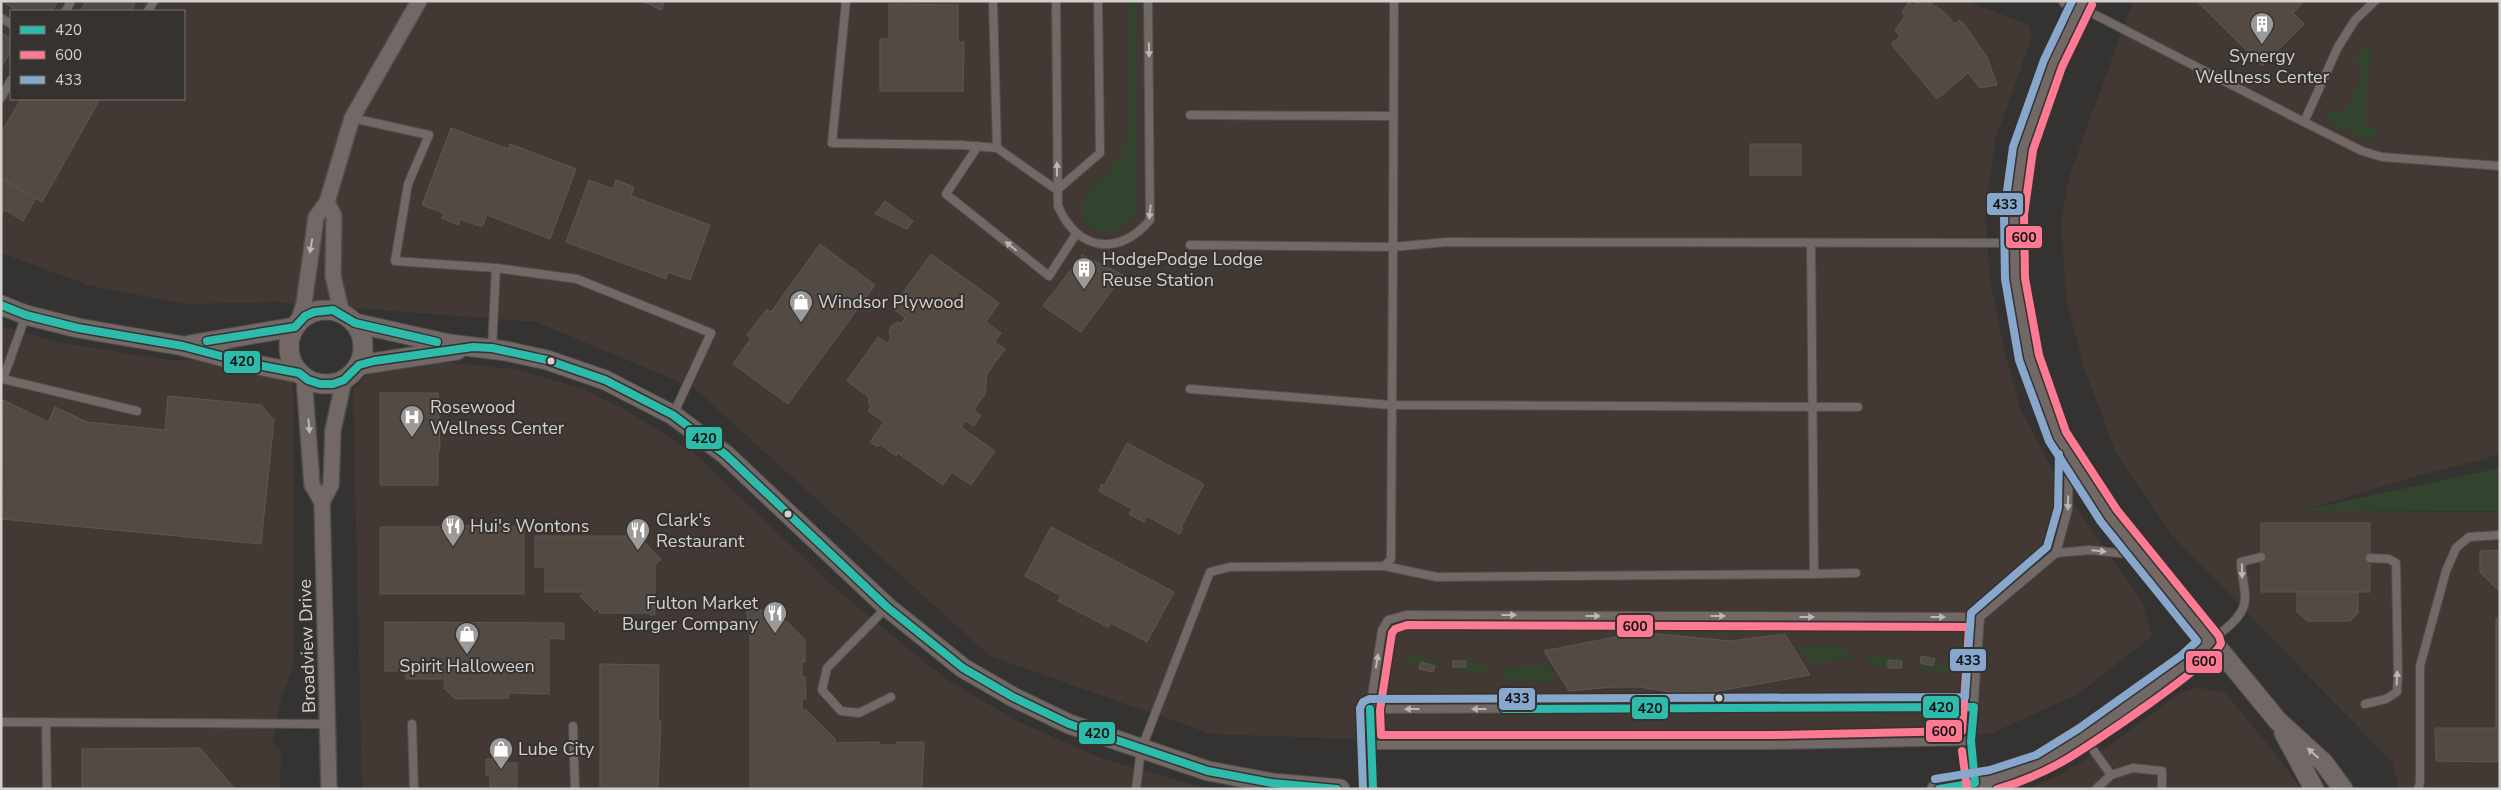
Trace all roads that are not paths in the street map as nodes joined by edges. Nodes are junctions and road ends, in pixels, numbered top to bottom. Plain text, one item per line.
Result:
1 (419, 1) edge
2 (846, 1) edge
3 (993, 1) edge
4 (1056, 1) edge
5 (1098, 1) edge
6 (1148, 1) edge
7 (1394, 1) edge
8 (2375, 1) edge
9 (2077, 3) edge
10 (10, 82) edge
11 (1, 98) edge
12 (1190, 115) dead end
13 (1393, 116) junction
14 (352, 118) junction
15 (2304, 122) junction
16 (978, 146) junction
17 (997, 148) junction
18 (2500, 166) edge
19 (1057, 190) junction
20 (327, 202) junction
21 (1076, 234) junction
22 (1811, 242) junction
23 (2014, 242) junction
24 (1190, 245) dead end
25 (1393, 247) junction
26 (496, 268) junction
27 (1, 305) edge
28 (26, 315) junction
29 (348, 318) junction
30 (296, 325) junction
31 (182, 346) junction
32 (482, 348) junction
33 (359, 365) junction
34 (301, 375) junction
35 (2, 379) edge
36 (344, 380) junction
37 (1190, 389) dead end
38 (1392, 404) junction
39 (1814, 407) junction
40 (1858, 407) dead end
41 (137, 411) dead end
42 (673, 415) junction
43 (2069, 454) junction
44 (322, 502) junction
45 (2500, 536) edge
46 (2056, 553) junction
47 (2141, 556) junction
48 (2261, 557) dead end
49 (2370, 558) dead end
50 (1384, 566) junction
51 (1856, 573) dead end
52 (1814, 574) junction
53 (887, 607) junction
54 (1980, 617) junction
55 (2211, 642) junction
56 (891, 697) dead end
57 (2365, 704) dead end
58 (1974, 707) junction
59 (1370, 709) junction
60 (2278, 721) junction
61 (1, 722) edge
62 (46, 722) junction
63 (328, 724) junction
64 (412, 724) dead end
65 (573, 726) dead end
66 (2084, 737) junction
67 (1971, 741) junction
68 (1371, 745) junction
69 (1141, 750) junction
70 (2112, 775) junction
71 (1975, 783) junction
72 (47, 789) edge
73 (329, 789) edge
74 (414, 789) edge
75 (422, 789) edge
76 (575, 789) edge
77 (1136, 789) edge
78 (1340, 789) edge
79 (1373, 789) edge
80 (1937, 789) edge
81 (2096, 789) edge
82 (2162, 789) edge
83 (2314, 789) edge
84 (2343, 789) edge
85 (2418, 789) edge

1 - 14 street
2 - 16 lane
3 - 17 lane
19 -> 4 lane
5 - 19 lane
6 -> 21 lane
7 - 13 lane
8 - 15 lane
9 - 15 lane
9 - 23 street
10 - 11 lane
12 - 13 lane
13 - 25 lane
14 - 20 street
14 - 26 lane
15 - 18 lane
16 - 17 lane
21 -> 16 lane
17 - 19 lane
19 - 21 lane
20 - 29 street
20 -> 30 street
22 - 23 lane
22 - 25 lane
22 - 39 lane
23 - 43 street
24 - 25 lane
25 - 38 lane
26 - 32 lane
26 - 42 lane
27 - 28 street
28 - 31 street
28 - 35 lane
29 - 30 street
29 - 32 street
29 - 33 street
30 - 31 street
30 - 34 street
31 - 34 street
32 - 33 street
32 - 42 street
33 - 36 street
34 - 36 street
34 -> 44 street, Broadview Drive
35 - 41 lane
36 - 44 street, Broadview Drive
37 - 38 lane
38 - 39 lane
38 - 50 lane
39 - 40 lane
39 - 52 lane
42 - 53 street
43 -> 46 lane
43 - 47 street
44 - 63 street, Broadview Drive
45 - 85 lane
46 -> 47 lane
46 - 54 lane
47 - 55 street
48 -> 55 lane
57 -> 49 lane
50 - 52 lane
50 - 69 lane
51 - 52 lane
53 - 56 lane
53 - 69 street
54 - 58 lane
59 -> 54 lane
55 - 60 street
55 - 66 street
58 -> 59 lane
58 - 67 lane
59 - 68 lane
60 - 83 street
84 -> 60 street
61 - 62 lane
62 - 63 lane
62 - 72 lane
63 - 73 street, Broadview Drive
64 - 74 lane
65 - 76 lane
66 - 70 lane
66 - 71 street
67 - 68 lane
67 - 71 lane
68 - 79 lane
69 - 77 lane
69 - 78 street
70 - 81 lane
70 - 82 lane
71 - 80 street
74 - 75 lane

